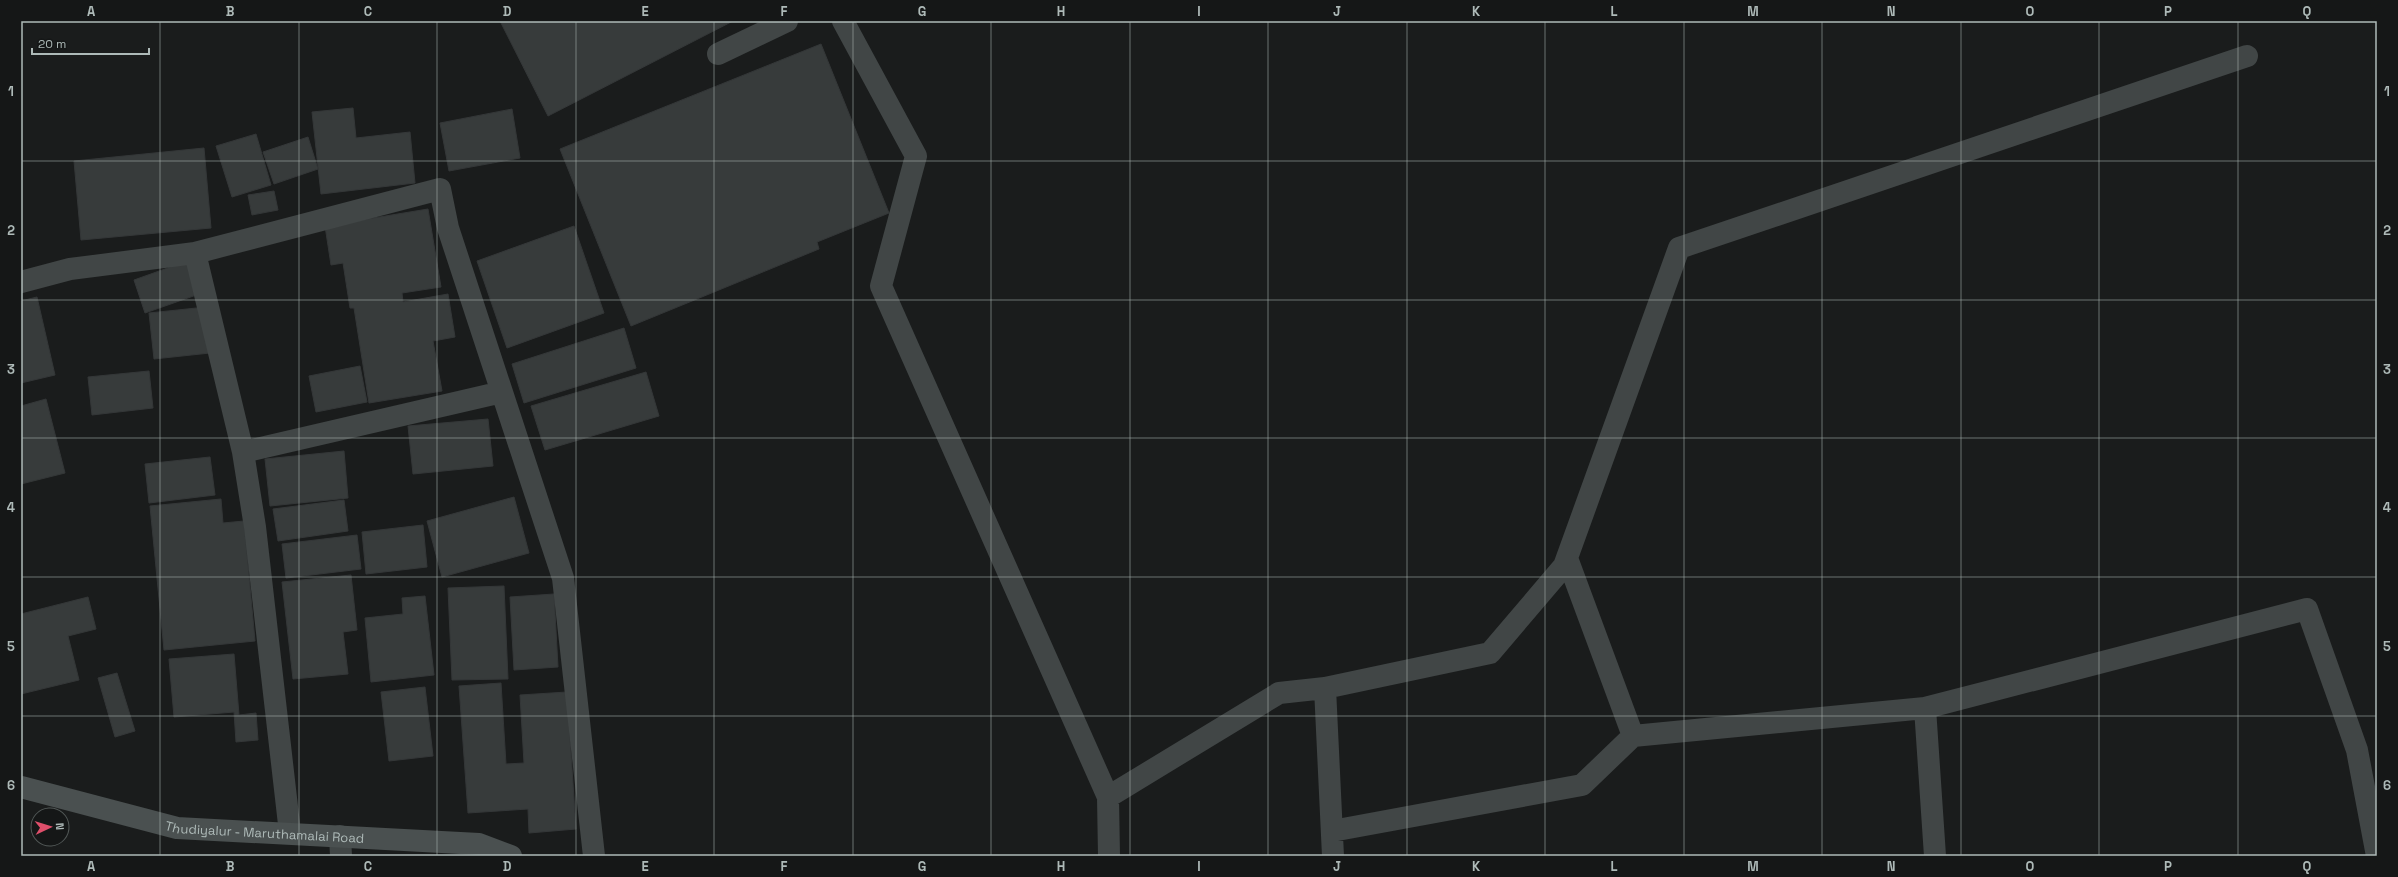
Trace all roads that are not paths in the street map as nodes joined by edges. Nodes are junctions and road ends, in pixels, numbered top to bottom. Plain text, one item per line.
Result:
1 (787, 21) edge
2 (843, 21) edge
3 (718, 54) dead end
4 (2247, 56) dead end
5 (195, 253) junction
6 (21, 282) edge
7 (502, 392) junction
8 (243, 452) junction
9 (1567, 558) junction
10 (1325, 688) junction
11 (1925, 708) junction
12 (1633, 736) junction
13 (21, 787) edge
14 (1108, 797) junction
15 (1332, 831) junction
16 (290, 834) junction
17 (341, 846) edge
18 (511, 856) edge
19 (594, 856) edge
20 (1109, 856) edge
21 (1333, 856) edge
22 (1935, 856) edge
23 (2377, 856) edge

1 - 3 street
2 - 14 street
4 - 9 street
5 - 6 street
5 - 7 street
5 - 8 street
7 - 8 street
7 - 19 street
8 - 16 street
9 - 10 street
9 - 12 street
10 - 14 street
10 - 15 street
11 - 12 street
11 - 22 street
11 - 23 street
12 - 15 street
13 - 16 main road, Thudiyalur - Maruthamalai Road
14 - 20 street
15 - 21 street
16 - 17 main road, Thudiyalur - Maruthamalai Road
17 - 18 main road, Thudiyalur - Maruthamalai Road

